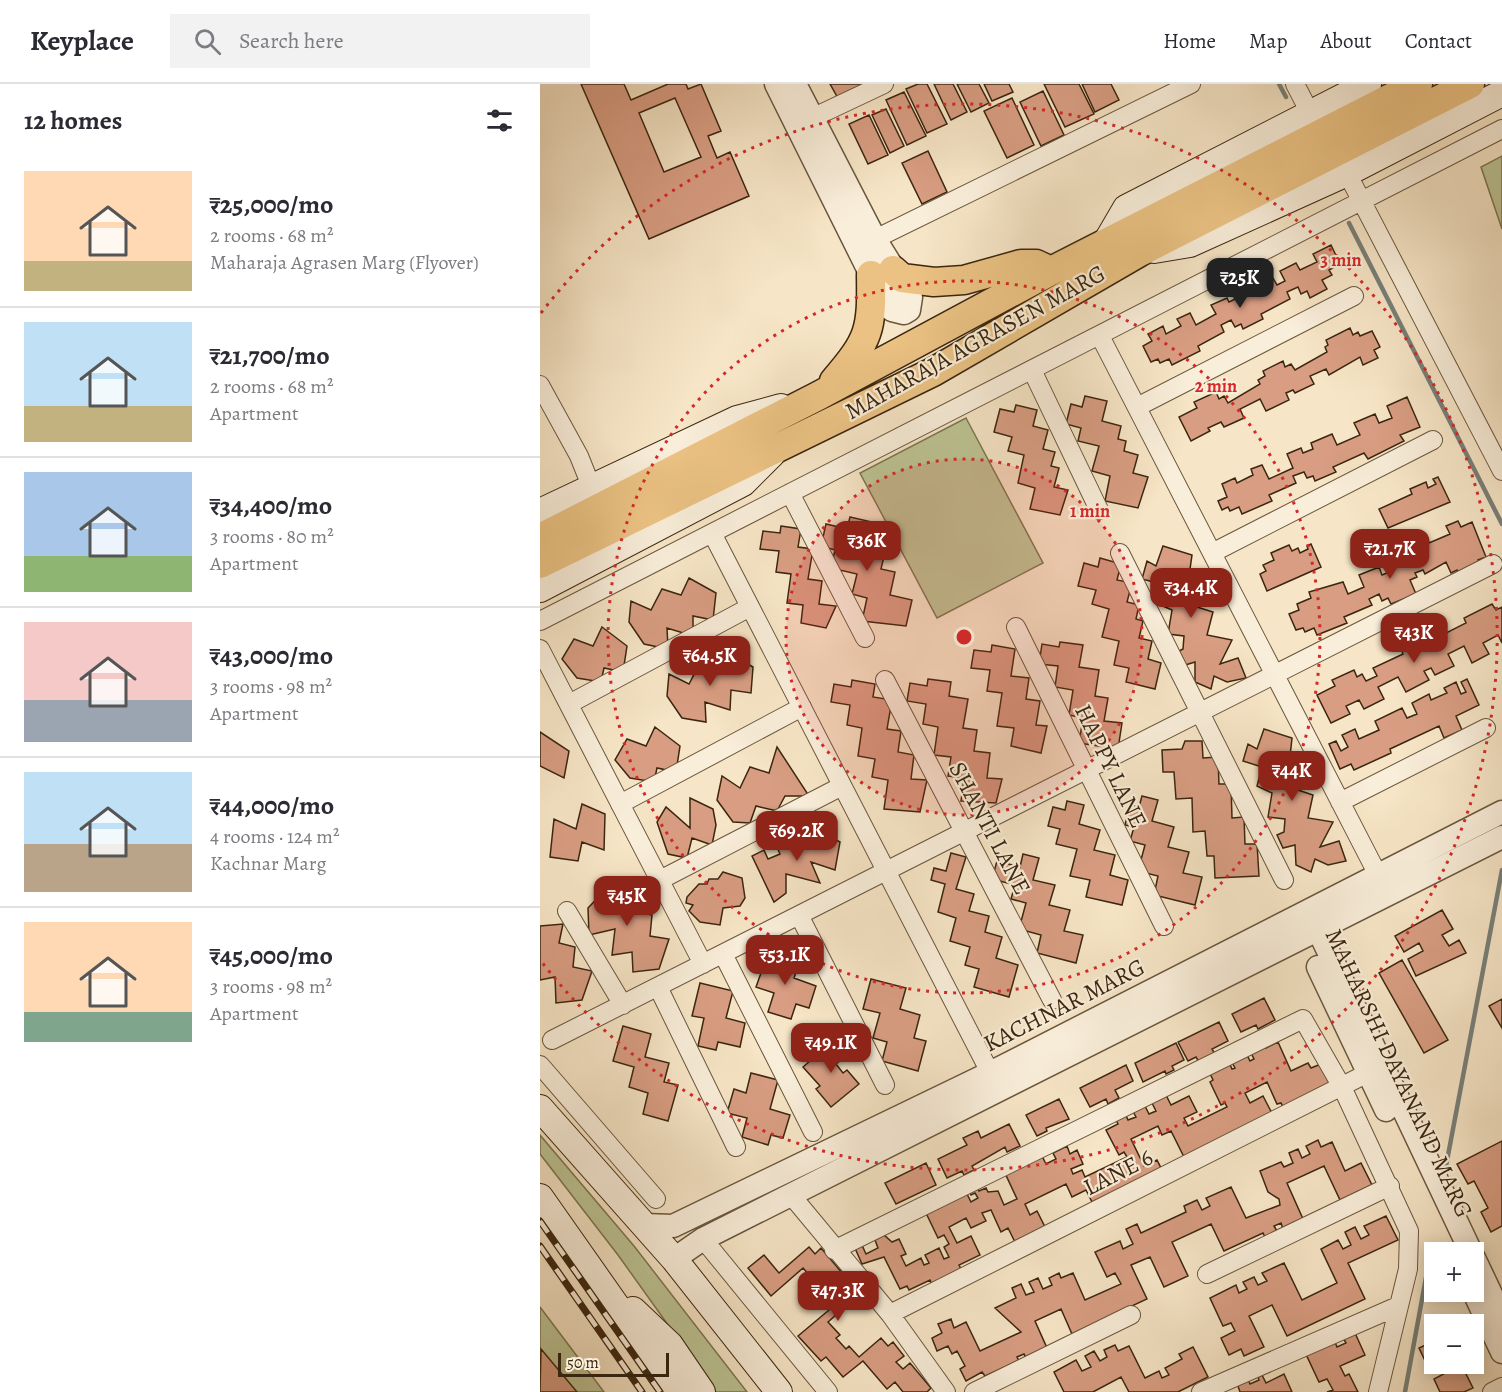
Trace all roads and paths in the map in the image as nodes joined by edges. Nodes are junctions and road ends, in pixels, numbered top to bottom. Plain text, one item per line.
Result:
1 (776, 84) edge
2 (795, 84) edge
3 (884, 84) edge
4 (1191, 84) edge
5 (1295, 84) edge
6 (1368, 84) edge
7 (1418, 84) edge
8 (1470, 84) edge
9 (1502, 93) edge
10 (1310, 113) junction
11 (812, 118) junction
12 (1502, 129) edge
13 (1347, 173) junction
14 (1220, 198) junction
15 (1361, 203) junction
16 (875, 238) junction
17 (1105, 244) junction
18 (1140, 252) junction
19 (1051, 271) junction
20 (882, 273) junction
21 (1354, 296) dead end
22 (1100, 336) junction
23 (1032, 370) junction
24 (540, 385) edge
25 (822, 394) junction
26 (1137, 407) junction
27 (1433, 440) dead end
28 (778, 447) junction
29 (1502, 471) edge
30 (591, 486) junction
31 (790, 493) junction
32 (1099, 510) dead end
33 (540, 512) edge
34 (712, 533) junction
35 (540, 538) edge
36 (1212, 552) junction
37 (1120, 553) dead end
38 (540, 564) edge
39 (1493, 564) dead end
40 (540, 589) edge
41 (750, 607) junction
42 (540, 621) edge
43 (1016, 627) dead end
44 (865, 638) dead end
45 (540, 649) edge
46 (1274, 674) junction
47 (885, 680) dead end
48 (569, 704) junction
49 (802, 707) junction
50 (1201, 712) junction
51 (1486, 728) dead end
52 (1087, 770) junction
53 (842, 786) junction
54 (1340, 801) junction
55 (620, 804) junction
56 (1502, 812) edge
57 (964, 831) junction
58 (1502, 837) edge
59 (886, 871) junction
60 (1378, 875) junction
61 (660, 880) junction
62 (1284, 880) dead end
63 (567, 911) dead end
64 (799, 915) junction
65 (1306, 924) junction
66 (1164, 926) dead end
67 (723, 954) junction
68 (703, 964) junction
69 (658, 987) junction
70 (1052, 1000) dead end
71 (622, 1005) junction
72 (552, 1040) dead end
73 (540, 1065) edge
74 (1368, 1073) junction
75 (994, 1082) junction
76 (885, 1085) dead end
77 (1342, 1087) junction
78 (540, 1108) edge
79 (813, 1132) dead end
80 (736, 1147) dead end
81 (1390, 1186) junction
82 (791, 1195) junction
83 (540, 1197) edge
84 (656, 1198) dead end
85 (644, 1225) junction
86 (704, 1239) junction
87 (1449, 1242) edge
88 (1466, 1242) edge
89 (834, 1250) junction
90 (674, 1258) junction
91 (1206, 1274) dead end
92 (1484, 1279) edge
93 (610, 1293) junction
94 (1478, 1302) edge
95 (1398, 1306) junction
96 (890, 1314) junction
97 (1131, 1315) dead end
98 (1502, 1317) edge
99 (1502, 1352) edge
100 (772, 1387) edge
101 (1502, 1387) edge
102 (677, 1392) edge
103 (702, 1392) edge
104 (828, 1392) edge
105 (946, 1392) edge
106 (974, 1392) edge
107 (1201, 1392) edge
108 (1378, 1392) edge
109 (1492, 1392) edge

1 - 20 street
2 - 11 street
3 - 11 street
4 - 16 street
5 - 10 street
6 - 10 main road, MAHARAJA AGRASEN MARG
7 - 14 main road
8 - 14 main road
9 - 13 main road
10 - 17 main road, MAHARAJA AGRASEN MARG
11 - 16 street
12 - 15 street
13 - 15 street
13 - 18 main road
14 - 17 main road, MAHARAJA AGRASEN MARG
14 - 18 main road, MAHARAJA AGRASEN MARG
15 - 22 street
15 - 29 street
16 - 20 street
17 - 19 main road, MAHARAJA AGRASEN MARG
18 - 28 main road, MAHARAJA AGRASEN MARG
19 - 20 main road
19 - 25 main road, MAHARAJA AGRASEN MARG
20 - 25 main road
21 - 26 street
22 - 23 street
22 - 26 street
23 - 31 street
23 - 32 street
24 - 30 street
25 - 30 main road
25 - 35 main road, MAHARAJA AGRASEN MARG
26 - 36 street
27 - 36 street
28 - 38 main road, MAHARAJA AGRASEN MARG
28 - 40 main road
30 - 33 main road
31 - 34 street
31 - 44 street
34 - 41 street
34 - 42 street
36 - 46 street
37 - 50 street
39 - 46 street
41 - 48 street
41 - 49 street
43 - 52 street, HAPPY LANE
45 - 48 street
46 - 50 street
46 - 54 street
47 - 57 street, SHANTI LANE
48 - 55 street
49 - 53 street
49 - 55 street
50 - 52 street
50 - 62 street
51 - 54 street
52 - 57 street
52 - 66 street, HAPPY LANE
53 - 59 street
53 - 61 street
54 - 60 street
55 - 61 street
56 - 60 street, KACHNAR MARG
57 - 59 street
57 - 70 street, SHANTI LANE
58 - 65 street, KACHNAR MARG
59 - 64 street
59 - 75 street
60 - 65 street, KACHNAR MARG
61 - 68 street
63 - 71 street
64 - 67 street
64 - 76 street
65 - 74 street, MAHARSHI DAYANAND MARG
65 - 75 street, KACHNAR MARG
65 - 88 street, MAHARSHI DAYANAND MARG
67 - 68 street
67 - 79 street
68 - 69 street
69 - 71 street
69 - 80 street
71 - 72 street
73 - 84 street
74 - 77 street, LANE 6
74 - 87 street, MAHARSHI DAYANAND MARG
75 - 82 street, KACHNAR MARG
75 - 85 street, KACHNAR MARG
77 - 81 street
77 - 89 street
77 - 96 street, LANE 6
78 - 85 main road
81 - 91 street
81 - 95 street
82 - 86 street, KACHNAR MARG
82 - 89 street
83 - 93 main road
85 - 90 main road
86 - 90 street, KACHNAR MARG
86 - 104 street
89 - 96 street
90 - 100 main road
92 - 98 street, MAHARSHI DAYANAND MARG
93 - 102 main road
93 - 103 main road
94 - 99 street
95 - 107 street
95 - 108 street
96 - 105 street
97 - 106 street
101 - 109 street

